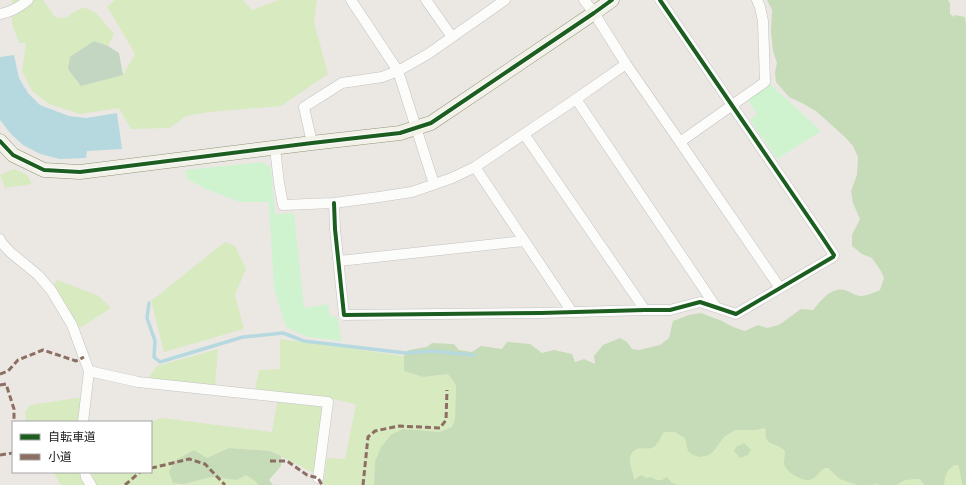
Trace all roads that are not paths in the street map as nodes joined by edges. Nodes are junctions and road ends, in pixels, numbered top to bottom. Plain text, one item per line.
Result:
1 (28, 0) edge
2 (351, 0) edge
3 (426, 0) edge
4 (504, 0) edge
5 (584, 0) edge
6 (612, 0) edge
7 (660, 0) edge
8 (757, 0) edge
9 (0, 14) edge
10 (594, 14) junction
11 (452, 37) junction
12 (626, 64) junction
13 (398, 71) junction
14 (576, 100) junction
15 (732, 105) junction
16 (417, 128) junction
17 (524, 134) junction
18 (0, 141) edge
19 (680, 142) junction
20 (312, 143) junction
21 (275, 148) junction
22 (475, 167) junction
23 (434, 184) junction
24 (334, 203) junction
25 (0, 239) edge
26 (524, 241) junction
27 (339, 260) junction
28 (780, 288) junction
29 (716, 307) junction
30 (645, 310) junction
31 (572, 312) junction
32 (89, 371) junction
33 (83, 421) edge
34 (85, 473) edge
35 (318, 478) dead end
36 (91, 485) edge

1 - 9 street
2 - 13 street
3 - 11 street
4 - 11 street
5 - 10 street
6 - 10 street
7 - 15 street
8 - 15 street
10 - 12 street
10 - 16 street
11 - 13 street
12 - 14 street
12 - 19 street
13 - 16 street
13 - 20 street
14 - 17 street
14 - 29 street
15 - 19 street
15 - 28 street
16 - 20 street
16 - 23 street
17 - 22 street
17 - 30 street
18 - 21 street
19 - 28 street
20 - 21 street
21 - 24 street
22 - 23 street
22 - 26 street
23 - 24 street
24 - 27 street
25 - 32 street
26 - 27 street
26 - 31 street
27 - 31 street
28 - 29 street
29 - 30 street
30 - 31 street
32 - 33 street
32 - 35 street
34 - 36 street

